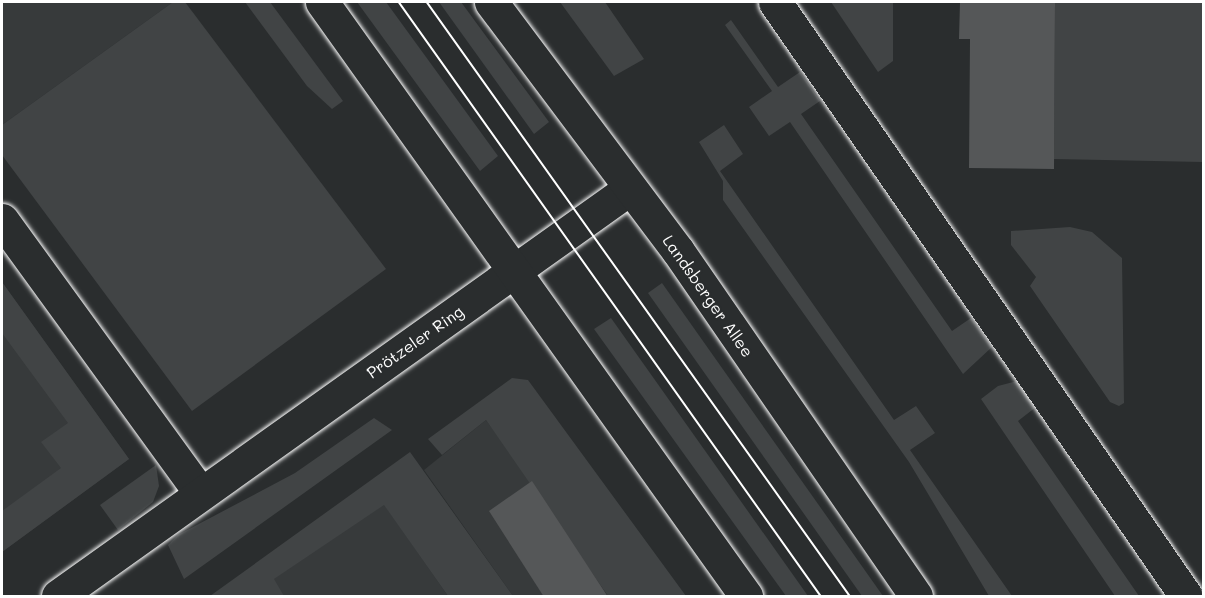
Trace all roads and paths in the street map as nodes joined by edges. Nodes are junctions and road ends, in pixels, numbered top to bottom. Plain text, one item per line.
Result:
1 (322, 2) edge
2 (491, 2) edge
3 (775, 2) edge
4 (629, 189) junction
5 (2, 220) edge
6 (517, 270) junction
7 (200, 493) junction
8 (58, 597) edge
9 (746, 597) edge
10 (916, 597) edge
11 (1186, 597) edge

1 - 6 street
2 - 4 street, Landsberger Allee
3 - 11 street
4 - 6 street, Prötzeler Ring
4 - 10 street, Landsberger Allee
5 - 7 street
6 - 7 street, Prötzeler Ring
6 - 9 street
7 - 8 street, Prötzeler Ring

